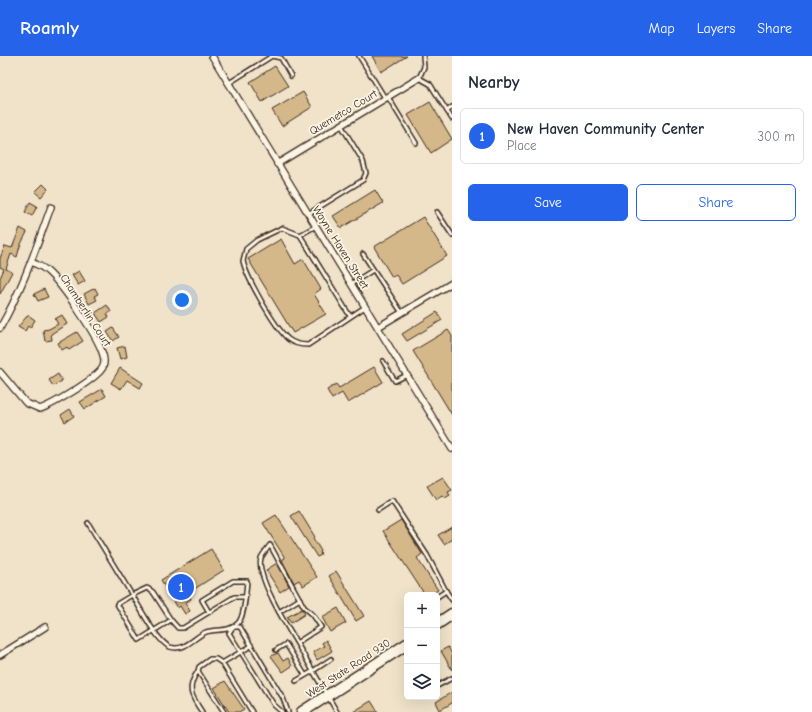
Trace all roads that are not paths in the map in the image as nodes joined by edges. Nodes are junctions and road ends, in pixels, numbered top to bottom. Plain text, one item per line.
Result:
1 (212, 56) edge
2 (359, 56) edge
3 (422, 56) edge
4 (291, 76) dead end
5 (418, 78) junction
6 (228, 83) junction
7 (386, 98) junction
8 (452, 107) edge
9 (447, 111) junction
10 (452, 119) edge
11 (341, 125) junction
12 (416, 143) dead end
13 (277, 164) junction
14 (51, 207) dead end
15 (437, 212) dead end
16 (308, 214) junction
17 (316, 226) junction
18 (300, 235) junction
19 (452, 235) edge
20 (363, 254) dead end
21 (32, 262) junction
22 (373, 270) junction
23 (452, 283) edge
24 (352, 284) junction
25 (365, 307) junction
26 (402, 313) junction
27 (350, 316) junction
28 (378, 327) junction
29 (0, 328) edge
30 (383, 361) dead end
31 (0, 372) edge
32 (407, 375) junction
33 (452, 449) edge
34 (378, 510) dead end
35 (88, 523) dead end
36 (446, 591) junction
37 (440, 594) edge
38 (132, 595) junction
39 (245, 596) junction
40 (300, 599) junction
41 (452, 600) edge
42 (209, 612) junction
43 (279, 612) junction
44 (171, 620) junction
45 (45, 627) dead end
46 (233, 627) junction
47 (154, 630) junction
48 (298, 642) junction
49 (251, 646) junction
50 (404, 647) edge
51 (276, 650) dead end
52 (240, 652) junction
53 (0, 655) edge
54 (331, 659) dead end
55 (222, 663) junction
56 (198, 671) junction
57 (313, 671) junction
58 (305, 676) junction
59 (452, 678) edge
60 (296, 681) dead end
61 (440, 684) edge
62 (328, 695) junction
63 (251, 711) edge
64 (202, 712) edge
65 (224, 712) edge
66 (282, 712) edge
67 (288, 712) edge
68 (302, 712) edge
69 (337, 712) edge

1 - 6 street, Wayne Haven Street
2 - 7 lane
3 - 5 lane
4 - 6 lane
5 - 7 street, Quemetco Court
5 - 9 lane
6 - 13 street, Wayne Haven Street
7 - 11 street, Quemetco Court
7 - 12 lane
8 - 9 lane
9 - 10 lane
11 - 13 street, Quemetco Court
11 - 16 lane
13 - 16 street, Wayne Haven Street
14 - 21 street
15 - 19 lane
16 - 17 street, Wayne Haven Street
17 - 18 lane
17 - 24 street, Wayne Haven Street
18 - 27 lane
18 - 27 lane
20 - 22 lane
21 - 29 street
21 - 31 street, Chamberlin Court
22 - 24 lane
22 - 26 lane
23 - 26 street
24 - 25 street, Wayne Haven Street
25 - 27 lane
25 - 28 street, Wayne Haven Street
26 - 28 street
28 - 32 street, Wayne Haven Street
30 - 32 lane
32 - 33 street, Wayne Haven Street
34 - 36 lane
35 - 38 lane
36 - 37 lane
36 - 41 lane
38 - 44 lane
38 - 47 lane
38 - 47 lane
39 - 42 lane
39 - 42 lane
39 - 46 lane
40 - 43 lane
40 - 43 lane
40 - 48 lane
42 - 44 lane
43 - 48 lane
44 - 47 lane
45 - 53 street
46 - 47 lane
46 - 49 lane
46 - 52 lane
48 - 57 lane
49 - 52 lane
49 - 67 lane
50 - 62 highway, West State Road 930
51 - 58 lane
52 - 55 lane
52 - 66 lane
54 - 57 lane
55 - 56 lane
55 - 63 lane
56 - 64 lane
56 - 65 lane
57 - 58 lane
57 - 62 lane
58 - 60 lane
59 - 61 lane
62 - 68 highway, West State Road 930
62 - 69 lane

